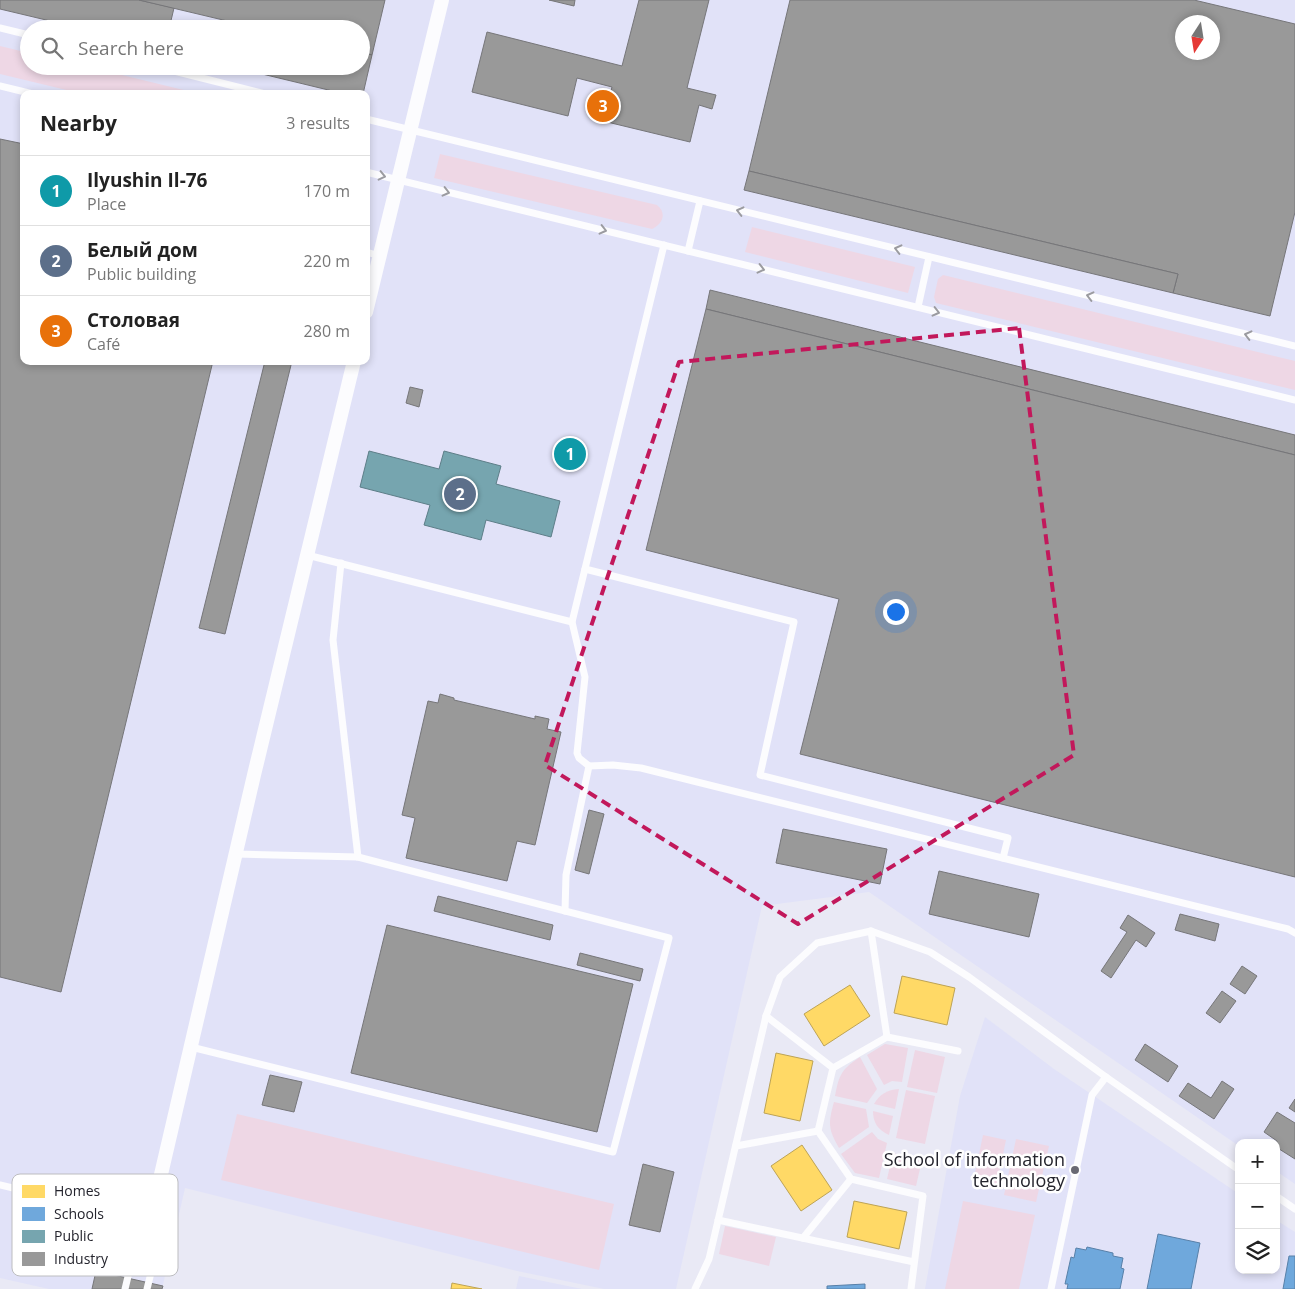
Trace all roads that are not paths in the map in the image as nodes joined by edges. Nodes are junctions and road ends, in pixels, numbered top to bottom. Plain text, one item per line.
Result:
1 (442, 0) edge
2 (0, 28) edge
3 (20, 33) edge
4 (189, 75) edge
5 (0, 86) edge
6 (248, 90) edge
7 (20, 91) edge
8 (370, 120) edge
9 (411, 130) junction
10 (370, 173) edge
11 (398, 180) junction
12 (700, 201) junction
13 (664, 245) junction
14 (688, 251) junction
15 (373, 254) edge
16 (929, 257) junction
17 (370, 283) edge
18 (918, 307) junction
19 (1295, 346) edge
20 (353, 365) edge
21 (1295, 400) edge
22 (307, 555) junction
23 (341, 563) junction
24 (585, 569) junction
25 (572, 622) junction
26 (589, 766) junction
27 (236, 854) junction
28 (358, 857) junction
29 (1003, 858) junction
30 (565, 911) junction
31 (870, 931) junction
32 (1295, 934) edge
33 (766, 1016) junction
34 (887, 1037) junction
35 (191, 1047) junction
36 (958, 1051) dead end
37 (833, 1068) junction
38 (1106, 1077) junction
39 (818, 1131) junction
40 (736, 1146) junction
41 (1235, 1167) edge
42 (161, 1174) edge
43 (851, 1180) junction
44 (1280, 1199) edge
45 (1295, 1209) edge
46 (718, 1220) junction
47 (803, 1238) junction
48 (914, 1262) junction
49 (128, 1276) edge
50 (150, 1276) edge
51 (125, 1289) edge
52 (147, 1289) edge
53 (696, 1289) edge
54 (911, 1289) edge
55 (1051, 1289) edge

1 - 9 street
2 - 3 lane
4 - 6 lane
5 - 7 lane
8 - 9 lane
9 - 11 street
9 - 12 lane
10 -> 11 lane
11 -> 13 lane
11 - 15 street
12 - 14 lane
16 -> 12 lane
13 - 14 lane
13 - 24 lane
14 -> 18 lane
15 - 17 street
16 - 18 lane
19 -> 16 lane
18 -> 21 lane
20 - 22 street
22 - 23 lane
22 - 27 street
23 - 25 lane
23 - 28 lane
24 - 25 lane
24 - 29 lane
25 - 26 lane
26 - 29 lane
26 - 30 lane
27 - 28 lane
27 - 35 street
28 - 30 lane
29 - 32 lane
30 - 35 lane
31 - 33 lane
31 - 34 lane
31 - 38 lane
33 - 37 lane
33 - 40 lane
34 - 36 lane
34 - 37 lane
35 - 42 street
37 - 39 lane
38 - 41 lane
38 - 55 lane
39 - 40 lane
39 - 43 lane
40 - 46 lane
43 - 47 lane
43 - 48 lane
44 - 45 lane
46 - 47 lane
46 - 53 lane
47 - 48 lane
48 - 54 lane
49 - 51 lane
50 - 52 lane

